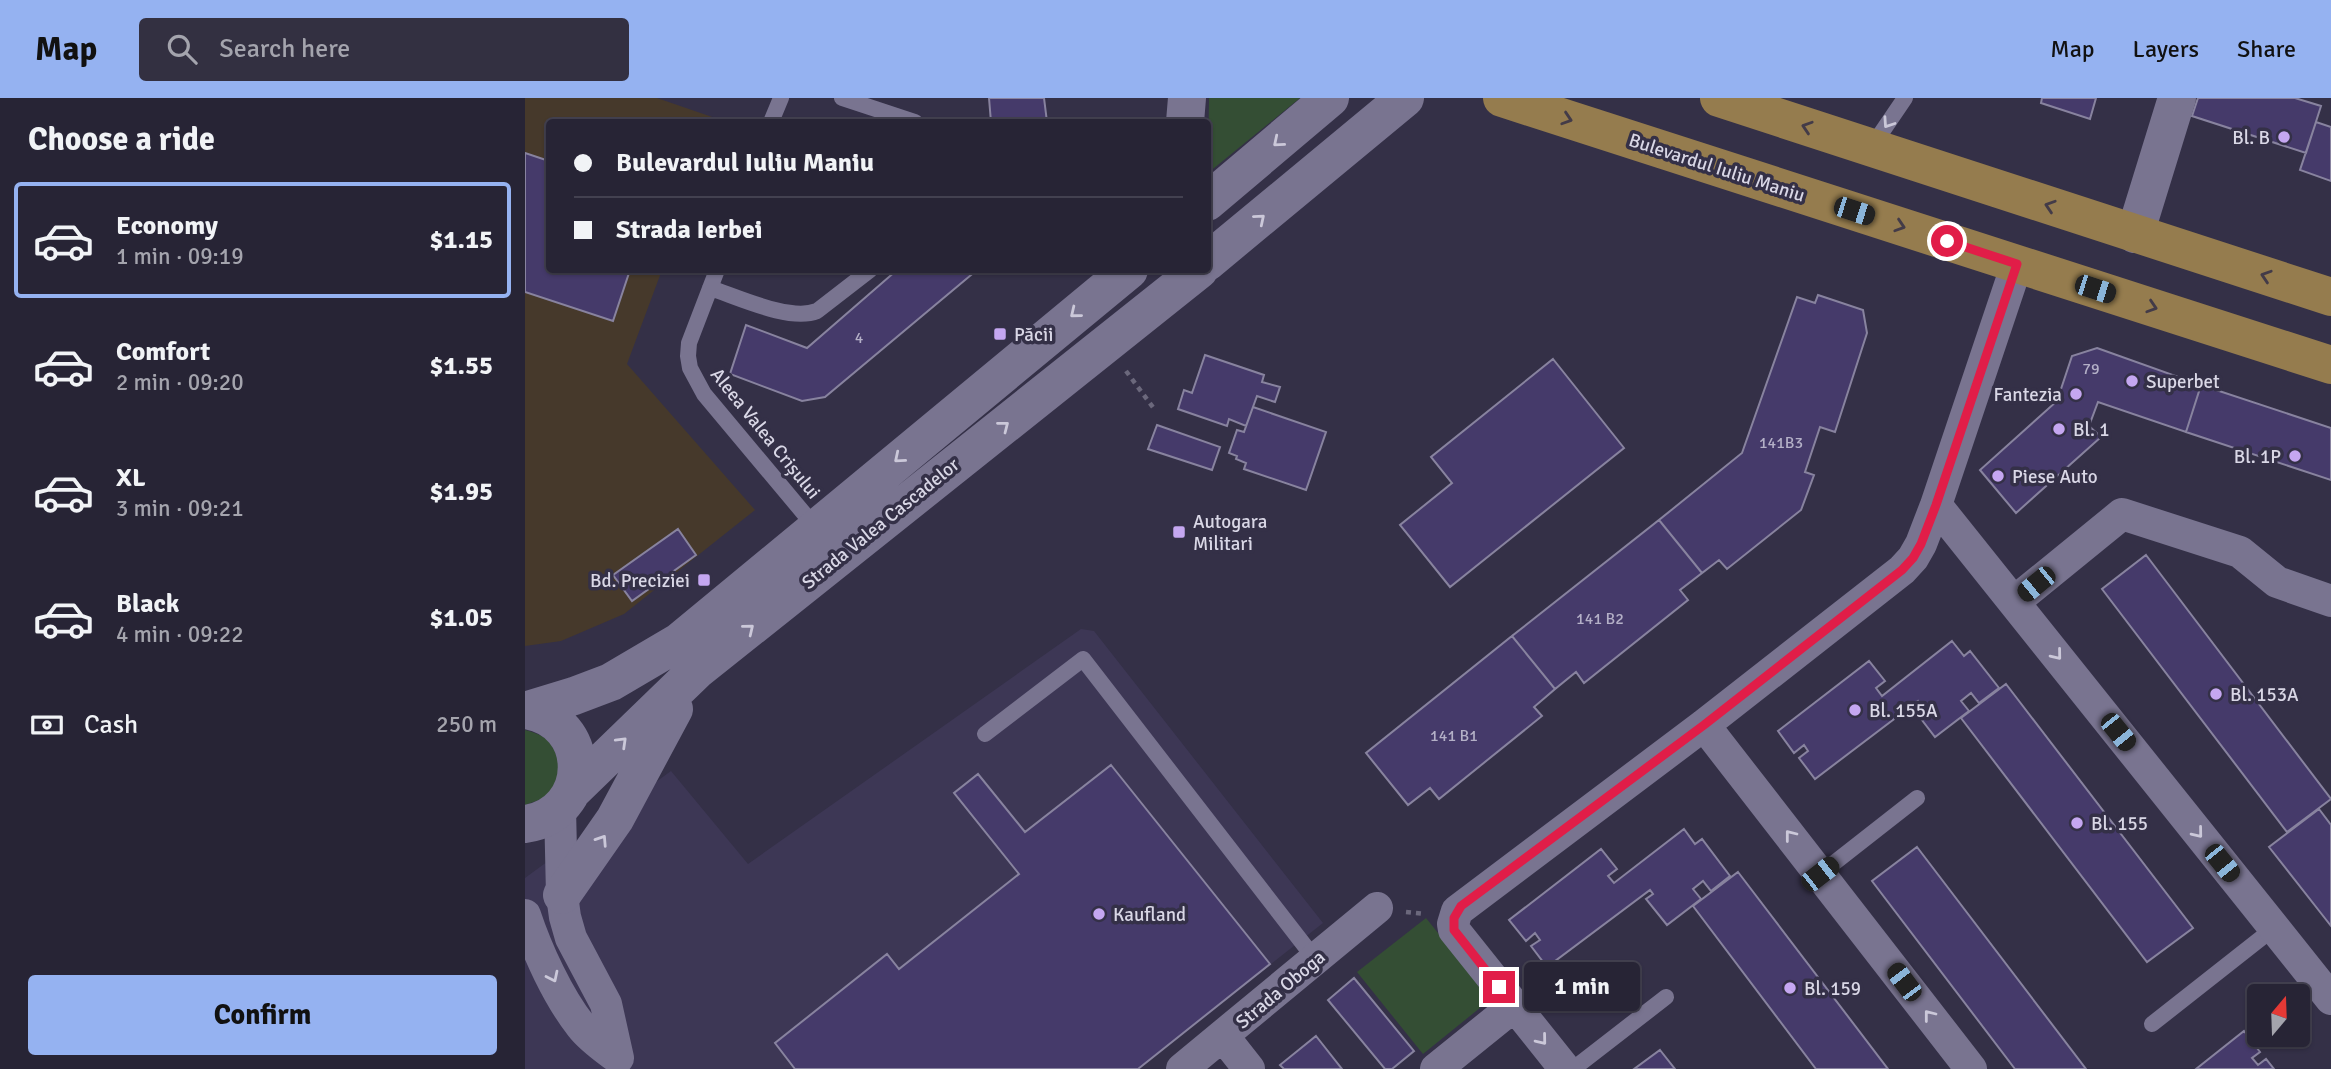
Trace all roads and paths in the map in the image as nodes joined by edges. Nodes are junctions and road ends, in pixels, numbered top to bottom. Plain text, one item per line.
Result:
1 (781, 98) edge
2 (842, 98) edge
3 (1187, 98) edge
4 (1330, 98) edge
5 (1405, 98) edge
6 (1502, 98) edge
7 (1719, 98) edge
8 (1905, 98) edge
9 (2176, 98) edge
10 (772, 119) edge
11 (906, 119) edge
12 (1185, 119) edge
13 (1871, 148) junction
14 (1211, 199) edge
15 (2135, 234) junction
16 (1211, 259) edge
17 (2017, 264) junction
18 (716, 273) edge
19 (866, 273) edge
20 (1125, 273) edge
21 (1195, 273) edge
22 (710, 288) junction
23 (2331, 297) edge
24 (2331, 365) edge
25 (1144, 396) dead end
26 (1155, 410) dead end
27 (1936, 505) junction
28 (828, 542) junction
29 (2331, 601) edge
30 (2014, 602) junction
31 (696, 671) junction
32 (526, 710) edge
33 (1704, 725) junction
34 (985, 734) dead end
35 (1917, 798) dead end
36 (566, 799) junction
37 (525, 824) edge
38 (1820, 874) junction
39 (562, 895) junction
40 (1377, 908) joint
41 (1457, 912) junction
42 (525, 915) edge
43 (2274, 928) junction
44 (1315, 960) junction
45 (1665, 998) dead end
46 (2331, 999) edge
47 (1514, 1006) junction
48 (2152, 1024) dead end
49 (1223, 1036) junction
50 (612, 1064) edge
51 (1182, 1069) edge
52 (1249, 1069) edge
53 (1436, 1069) edge
54 (1565, 1069) edge
55 (1573, 1069) edge
56 (1971, 1069) edge

1 - 10 lane
2 - 11 lane
3 - 12 main road
4 -> 14 main road
16 -> 5 main road
6 -> 17 main road, Bulevardul Iuliu Maniu
13 -> 7 main road
8 -> 13 lane
9 - 15 main road
15 -> 13 main road
23 -> 15 main road
17 -> 24 main road, Bulevardul Iuliu Maniu
17 - 27 street
18 - 22 lane, Aleea Valea Crișului
19 - 22 lane
20 -> 28 main road, Strada Valea Cascadelor
28 -> 21 main road, Strada Valea Cascadelor
22 - 28 lane, Aleea Valea Crișului
25 - 26 path
27 - 30 street
27 - 33 street
31 -> 28 main road, Strada Valea Cascadelor
28 - 32 main road, Strada Valea Cascadelor
29 - 30 street
30 -> 43 street
36 -> 31 main road, Strada Valea Cascadelor
39 -> 31 main road
32 - 36 main road
38 -> 33 street
33 - 41 street
34 - 44 lane
35 - 38 lane
36 - 37 main road, Strada Valea Cascadelor
36 - 39 street
56 -> 38 street
39 - 50 street
40 - 41 path
40 - 44 street, Strada Oboga
41 - 47 street
42 -> 50 street
43 - 46 street
43 - 48 lane
44 - 49 street, Strada Oboga
45 - 55 lane
47 - 53 street
47 -> 54 street
49 - 51 street, Strada Oboga
49 - 52 street

